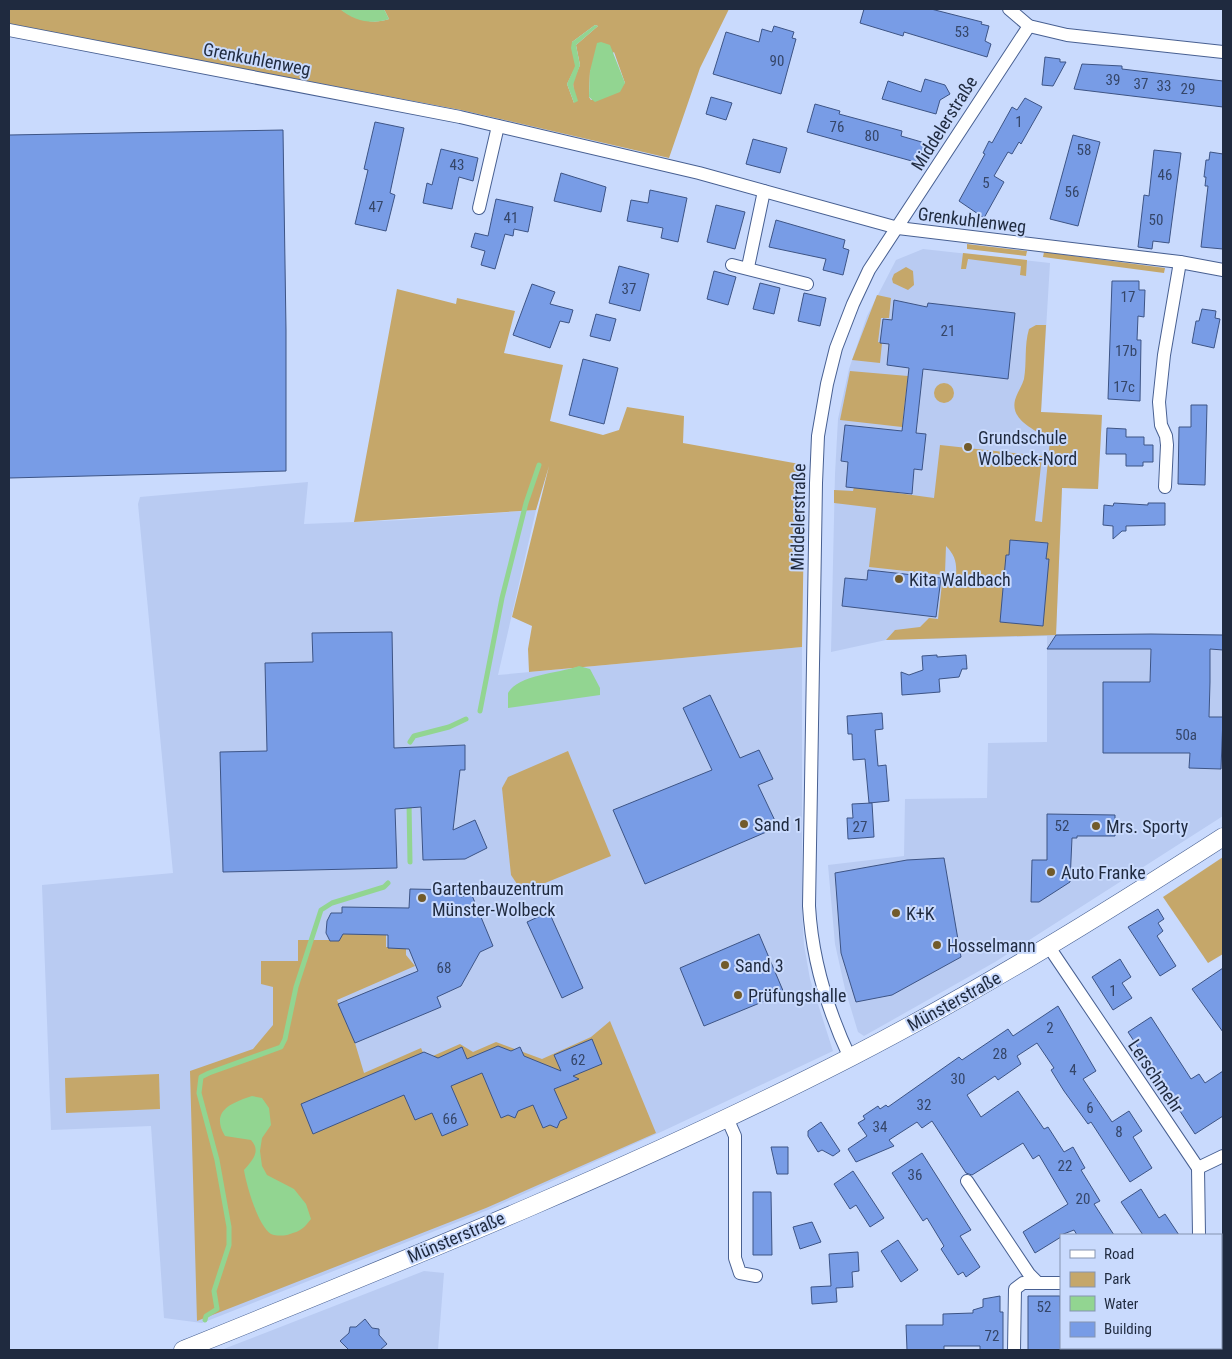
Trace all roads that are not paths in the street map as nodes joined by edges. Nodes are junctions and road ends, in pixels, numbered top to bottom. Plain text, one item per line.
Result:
1 (1009, 9) edge
2 (1028, 26) junction
3 (9, 30) edge
4 (1223, 52) edge
5 (498, 126) junction
6 (764, 191) junction
7 (479, 208) dead end
8 (898, 228) junction
9 (1180, 262) junction
10 (732, 265) dead end
11 (748, 267) junction
12 (1223, 270) edge
13 (807, 284) dead end
14 (1165, 487) dead end
15 (1223, 837) edge
16 (1049, 947) junction
17 (850, 1058) junction
18 (727, 1118) junction
19 (1223, 1156) edge
20 (1198, 1168) junction
21 (967, 1181) dead end
22 (1199, 1234) edge
23 (756, 1276) dead end
24 (1038, 1283) junction
25 (1060, 1283) edge
26 (183, 1350) edge
27 (1014, 1350) edge

1 - 2 street
2 - 4 street
2 - 8 street, Middelerstraße
3 - 5 street, Grenkuhlenweg
5 - 6 street, Grenkuhlenweg
5 - 7 street
6 - 8 street, Grenkuhlenweg
6 - 11 street
8 - 9 street, Grenkuhlenweg
8 - 17 street, Middelerstraße
9 - 12 street, Grenkuhlenweg
9 - 14 street
10 - 11 street
11 - 13 street
15 - 16 street, Münsterstraße
16 - 17 street, Münsterstraße
16 - 20 street, Lerschmehr
17 - 18 street, Münsterstraße
18 - 23 street
18 - 26 street, Münsterstraße
19 - 20 street
20 - 22 street
21 - 24 street
24 - 25 street
24 - 27 street

